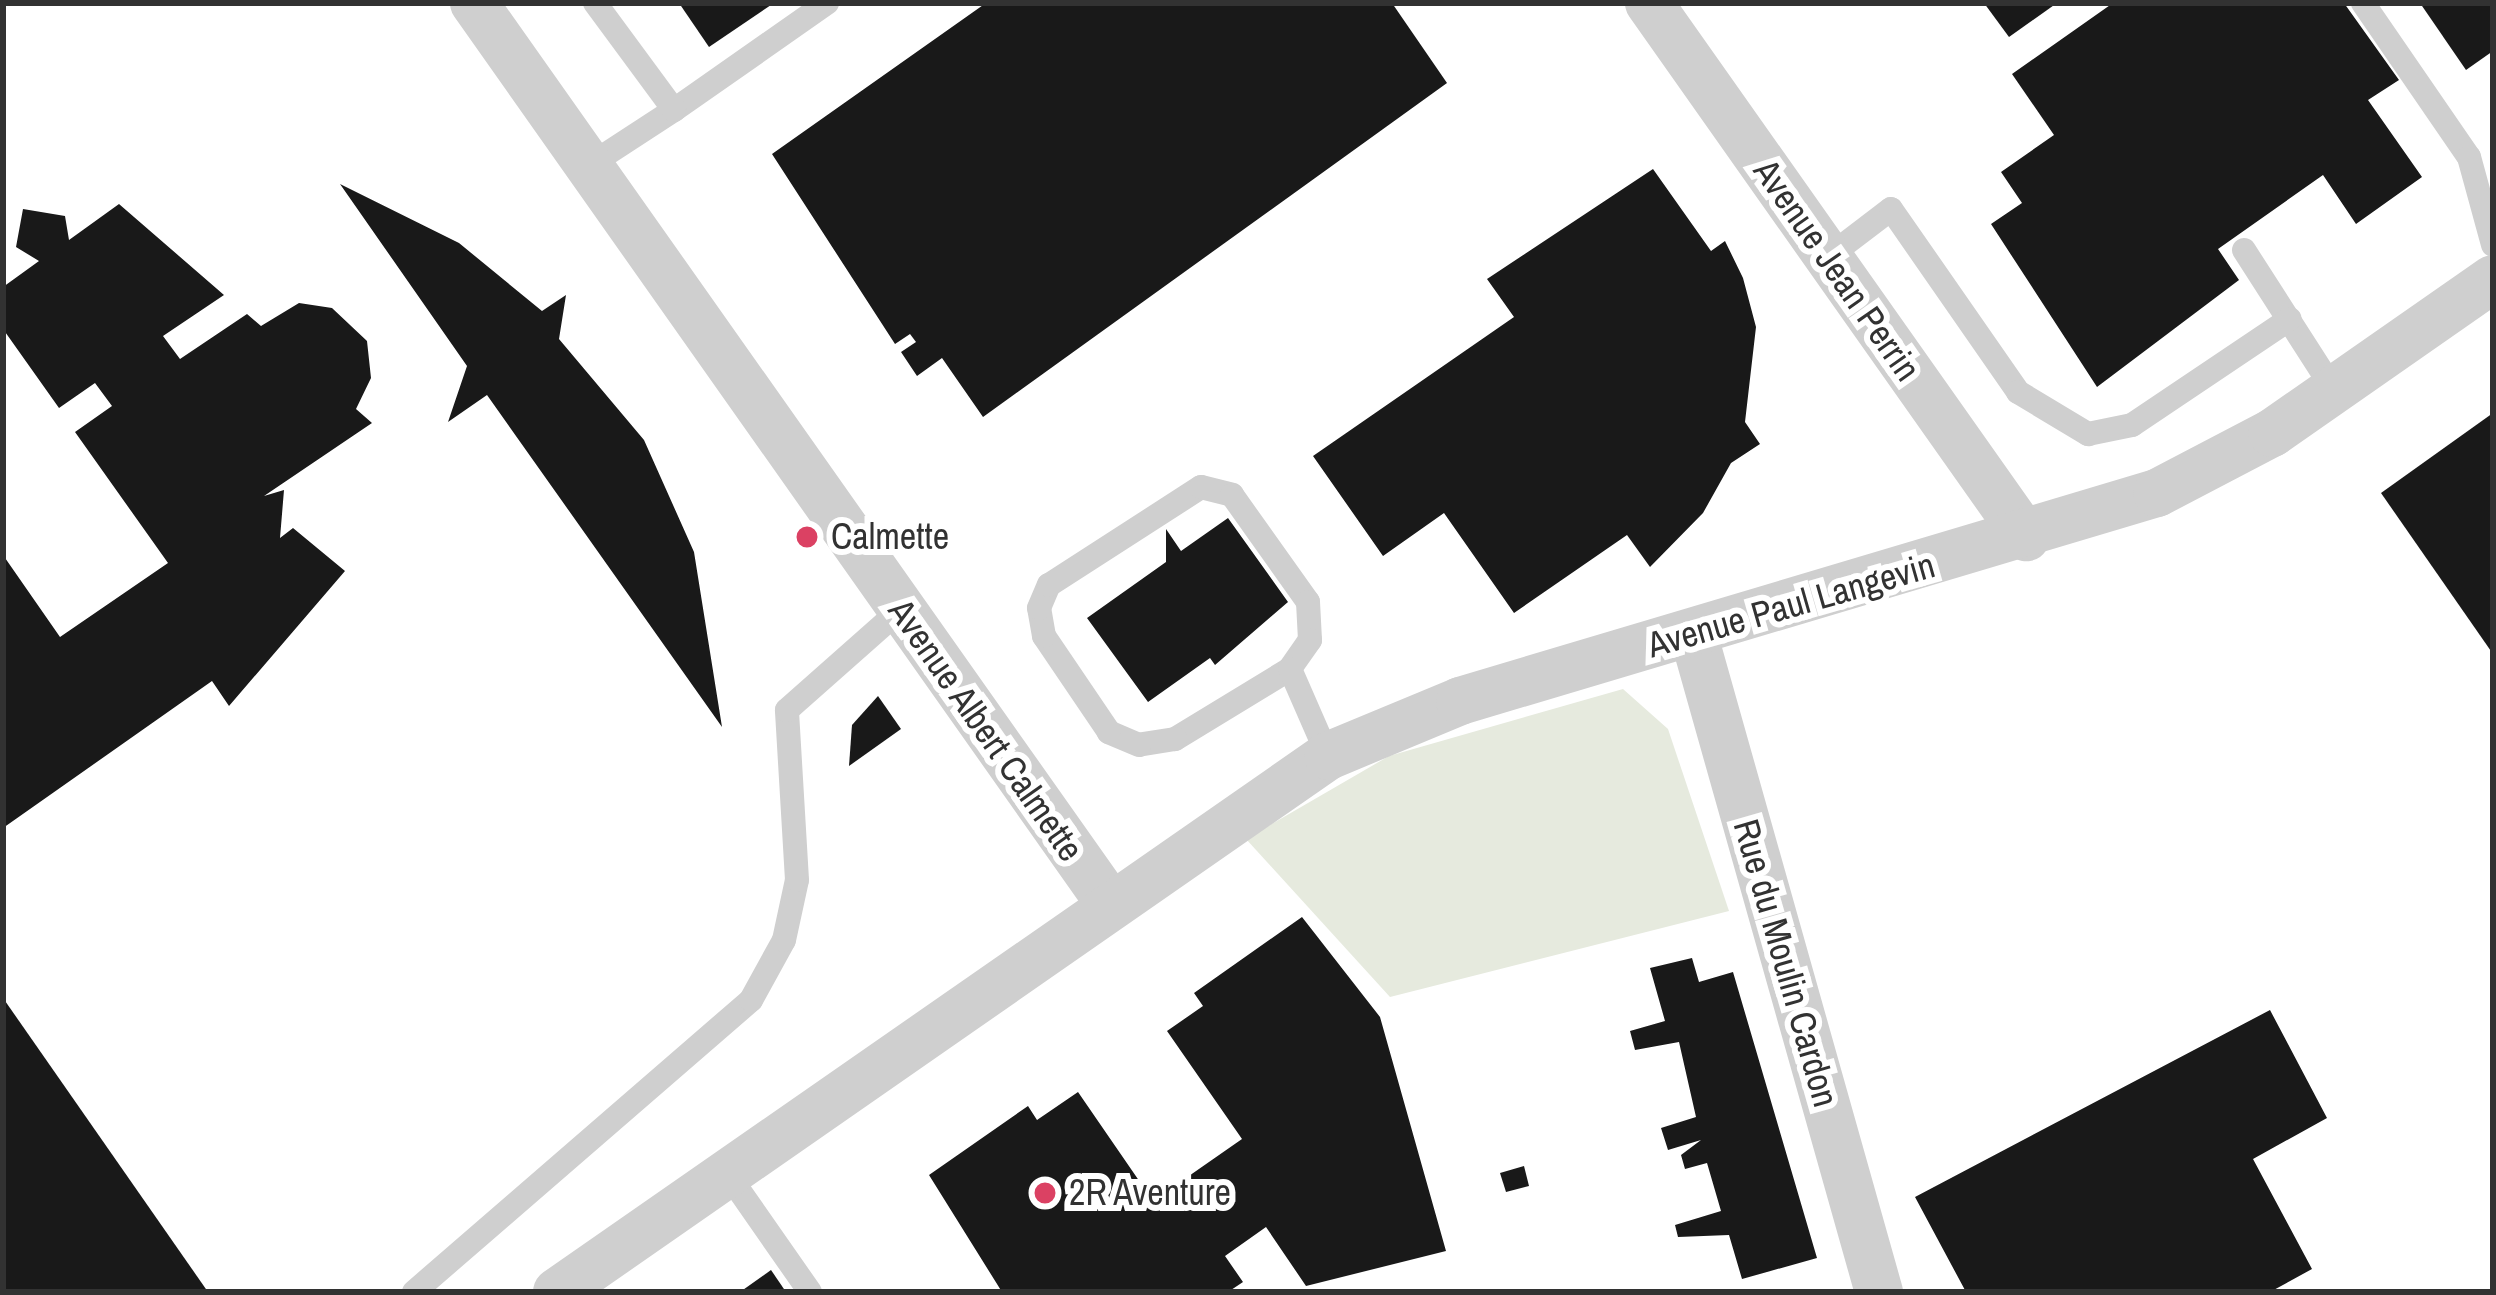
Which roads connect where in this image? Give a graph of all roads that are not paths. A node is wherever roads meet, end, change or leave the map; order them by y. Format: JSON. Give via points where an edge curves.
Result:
{"nodes":[{"id":1,"x":474,"y":3,"type":"edge"},
{"id":2,"x":596,"y":3,"type":"edge"},
{"id":3,"x":826,"y":3,"type":"edge"},
{"id":4,"x":1649,"y":3,"type":"edge"},
{"id":5,"x":2363,"y":3,"type":"edge"},
{"id":6,"x":674,"y":110,"type":"junction"},
{"id":7,"x":588,"y":166,"type":"junction"},
{"id":8,"x":2493,"y":244,"type":"edge"},
{"id":9,"x":2244,"y":250,"type":"dead end"},
{"id":10,"x":1828,"y":257,"type":"junction"},
{"id":11,"x":2480,"y":288,"type":"edge"},
{"id":12,"x":2290,"y":319,"type":"junction"},
{"id":13,"x":2334,"y":390,"type":"junction"},
{"id":14,"x":2026,"y":537,"type":"junction"},
{"id":15,"x":901,"y":609,"type":"junction"},
{"id":16,"x":1693,"y":633,"type":"junction"},
{"id":17,"x":1290,"y":669,"type":"junction"},
{"id":18,"x":1328,"y":756,"type":"junction"},
{"id":19,"x":1110,"y":904,"type":"junction"},
{"id":20,"x":727,"y":1173,"type":"junction"},
{"id":21,"x":414,"y":1292,"type":"edge"},
{"id":22,"x":557,"y":1292,"type":"edge"},
{"id":23,"x":811,"y":1292,"type":"edge"},
{"id":24,"x":1879,"y":1292,"type":"edge"}],
"edges":[{"from":1,"to":7,"type":"street","name":"Avenue Albert Calmette"},
{"from":2,"to":6,"type":"lane"},
{"from":3,"to":6,"type":"lane"},
{"from":4,"to":10,"type":"street","name":"Avenue Jean Perrin"},
{"from":5,"to":8,"type":"lane","via":[[2469,157]]},
{"from":6,"to":7,"type":"lane"},
{"from":7,"to":15,"type":"street","name":"Avenue Albert Calmette"},
{"from":9,"to":12,"type":"lane"},
{"from":10,"to":12,"type":"lane","via":[[1892,208],[2018,392],[2088,434],[2132,424]]},
{"from":10,"to":14,"type":"street","name":"Avenue Jean Perrin"},
{"from":11,"to":13,"type":"street","name":"Avenue Paul Langevin"},
{"from":12,"to":13,"type":"lane"},
{"from":13,"to":14,"type":"street","name":"Avenue Paul Langevin","via":[[2198,474]]},
{"from":14,"to":16,"type":"street","name":"Avenue Paul Langevin"},
{"from":15,"to":19,"type":"street","name":"Avenue Albert Calmette"},
{"from":15,"to":21,"type":"lane","via":[[787,710],[797,880],[784,940],[751,1000]]},
{"from":16,"to":18,"type":"street","name":"Avenue Paul Langevin","via":[[1460,701]]},
{"from":16,"to":24,"type":"street","name":"Rue du Moulin Cardon"},
{"from":17,"to":17,"type":"lane","via":[[1310,640],[1308,602],[1232,495],[1202,487],[1049,586],[1039,608],[1044,636],[1109,732],[1138,745],[1175,739]]},
{"from":17,"to":18,"type":"lane"},
{"from":18,"to":19,"type":"street","name":"Avenue Paul Langevin"},
{"from":19,"to":20,"type":"street"},
{"from":20,"to":22,"type":"street"},
{"from":20,"to":23,"type":"lane"}]}
